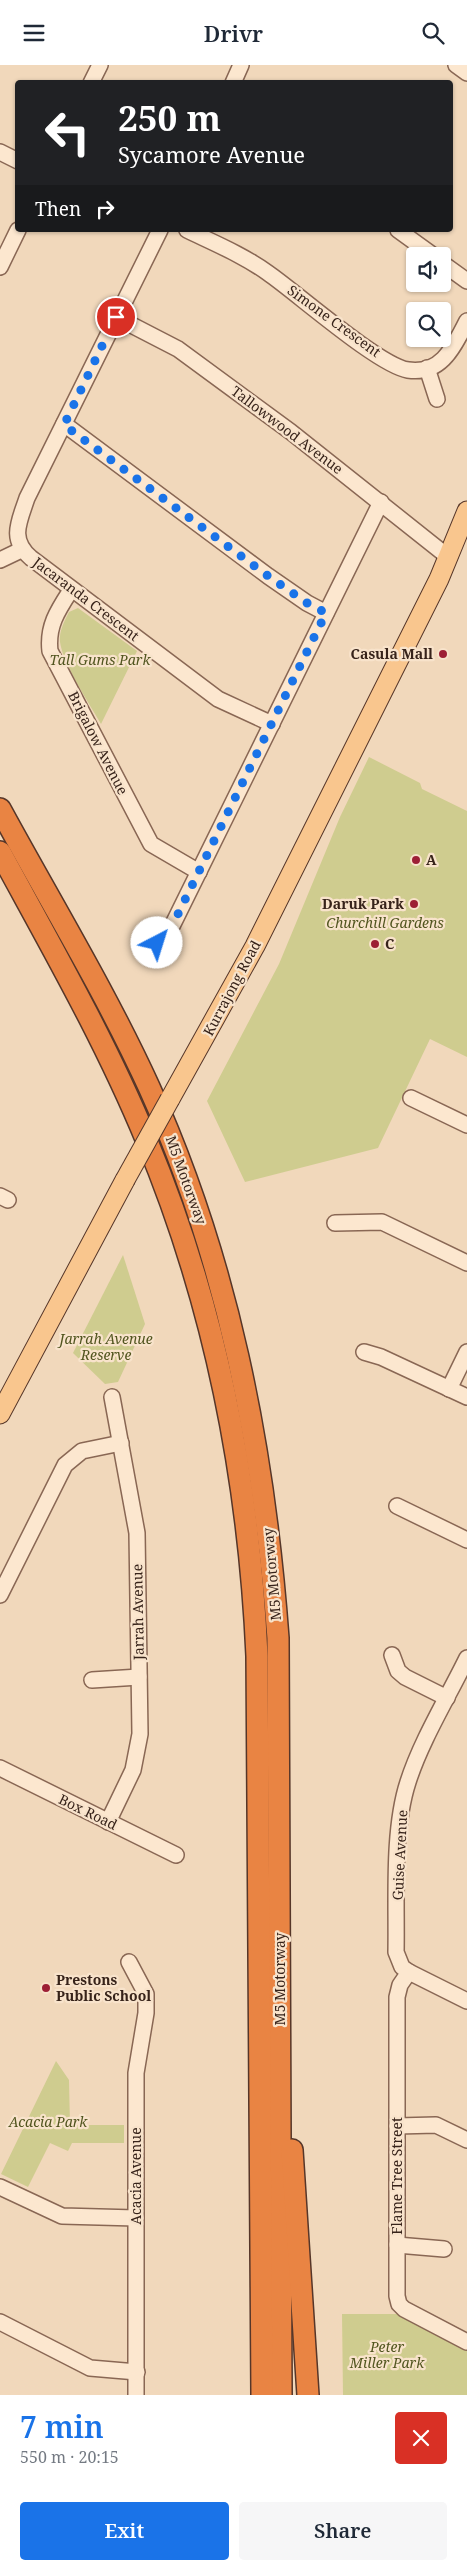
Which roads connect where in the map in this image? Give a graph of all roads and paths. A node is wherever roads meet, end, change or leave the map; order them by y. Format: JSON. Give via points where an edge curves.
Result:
{"nodes":[{"id":1,"x":100,"y":65,"type":"edge"},
{"id":2,"x":241,"y":65,"type":"edge"},
{"id":3,"x":456,"y":65,"type":"edge"},
{"id":4,"x":467,"y":73,"type":"edge"},
{"id":5,"x":92,"y":80,"type":"edge"},
{"id":6,"x":234,"y":80,"type":"edge"},
{"id":7,"x":0,"y":151,"type":"edge"},
{"id":8,"x":15,"y":159,"type":"edge"},
{"id":9,"x":17,"y":232,"type":"edge"},
{"id":10,"x":159,"y":232,"type":"edge"},
{"id":11,"x":191,"y":232,"type":"edge"},
{"id":12,"x":401,"y":232,"type":"edge"},
{"id":13,"x":422,"y":247,"type":"edge"},
{"id":14,"x":0,"y":267,"type":"edge"},
{"id":15,"x":451,"y":269,"type":"edge"},
{"id":16,"x":467,"y":281,"type":"edge"},
{"id":17,"x":116,"y":317,"type":"junction"},
{"id":18,"x":467,"y":321,"type":"edge"},
{"id":19,"x":427,"y":368,"type":"junction"},
{"id":20,"x":437,"y":399,"type":"dead end"},
{"id":21,"x":64,"y":425,"type":"junction"},
{"id":22,"x":381,"y":502,"type":"junction"},
{"id":23,"x":467,"y":511,"type":"edge"},
{"id":24,"x":467,"y":532,"type":"edge"},
{"id":25,"x":21,"y":550,"type":"junction"},
{"id":26,"x":450,"y":555,"type":"junction"},
{"id":27,"x":0,"y":560,"type":"edge"},
{"id":28,"x":71,"y":590,"type":"junction"},
{"id":29,"x":326,"y":613,"type":"junction"},
{"id":30,"x":272,"y":724,"type":"junction"},
{"id":31,"x":0,"y":809,"type":"edge"},
{"id":32,"x":0,"y":852,"type":"edge"},
{"id":33,"x":199,"y":872,"type":"junction"},
{"id":34,"x":157,"y":943,"type":"dead end"},
{"id":35,"x":411,"y":1098,"type":"dead end"},
{"id":36,"x":467,"y":1125,"type":"edge"},
{"id":37,"x":335,"y":1223,"type":"dead end"},
{"id":38,"x":467,"y":1263,"type":"edge"},
{"id":39,"x":364,"y":1352,"type":"dead end"},
{"id":40,"x":467,"y":1352,"type":"edge"},
{"id":41,"x":449,"y":1389,"type":"junction"},
{"id":42,"x":112,"y":1397,"type":"dead end"},
{"id":43,"x":467,"y":1397,"type":"edge"},
{"id":44,"x":0,"y":1414,"type":"edge"},
{"id":45,"x":121,"y":1443,"type":"junction"},
{"id":46,"x":397,"y":1506,"type":"dead end"},
{"id":47,"x":467,"y":1540,"type":"edge"},
{"id":48,"x":0,"y":1595,"type":"edge"},
{"id":49,"x":392,"y":1655,"type":"dead end"},
{"id":50,"x":467,"y":1658,"type":"edge"},
{"id":51,"x":139,"y":1677,"type":"junction"},
{"id":52,"x":92,"y":1680,"type":"dead end"},
{"id":53,"x":447,"y":1698,"type":"junction"},
{"id":54,"x":0,"y":1768,"type":"edge"},
{"id":55,"x":108,"y":1822,"type":"junction"},
{"id":56,"x":176,"y":1855,"type":"dead end"},
{"id":57,"x":280,"y":1865,"type":"junction"},
{"id":58,"x":129,"y":1962,"type":"dead end"},
{"id":59,"x":409,"y":1972,"type":"junction"},
{"id":60,"x":467,"y":2001,"type":"edge"},
{"id":61,"x":397,"y":2126,"type":"junction"},
{"id":62,"x":467,"y":2141,"type":"edge"},
{"id":63,"x":0,"y":2187,"type":"edge"},
{"id":64,"x":136,"y":2218,"type":"junction"},
{"id":65,"x":397,"y":2245,"type":"junction"},
{"id":66,"x":444,"y":2249,"type":"dead end"},
{"id":67,"x":0,"y":2322,"type":"edge"},
{"id":68,"x":467,"y":2342,"type":"edge"},
{"id":69,"x":137,"y":2371,"type":"junction"},
{"id":70,"x":136,"y":2395,"type":"edge"},
{"id":71,"x":262,"y":2395,"type":"edge"},
{"id":72,"x":281,"y":2395,"type":"edge"},
{"id":73,"x":309,"y":2395,"type":"edge"}],
"edges":[{"from":1,"to":5,"type":"street"},
{"from":2,"to":6,"type":"street"},
{"from":3,"to":4,"type":"street"},
{"from":7,"to":8,"type":"street"},
{"from":9,"to":14,"type":"street"},
{"from":10,"to":17,"type":"street","name":"Jacaranda Crescent"},
{"from":11,"to":19,"type":"street","name":"Simone Crescent","via":[[267,272],[382,357],[408,370]]},
{"from":12,"to":13,"type":"street"},
{"from":15,"to":16,"type":"street"},
{"from":17,"to":21,"type":"street","name":"Jacaranda Crescent"},
{"from":17,"to":22,"type":"street","name":"Tallowwood Avenue","via":[[178,349]]},
{"from":18,"to":19,"type":"street","via":[[452,351],[443,361]]},
{"from":19,"to":20,"type":"street"},
{"from":21,"to":25,"type":"street","name":"Jacaranda Crescent","via":[[27,498],[17,529]]},
{"from":21,"to":29,"type":"street","via":[[268,576]]},
{"from":22,"to":26,"type":"street","name":"Tallowwood Avenue"},
{"from":22,"to":29,"type":"street"},
{"from":23,"to":26,"type":"main road","name":"Kurrajong Road"},
{"from":24,"to":26,"type":"main road","name":"Kurrajong Road"},
{"from":25,"to":27,"type":"street"},
{"from":25,"to":28,"type":"street","name":"Jacaranda Crescent"},
{"from":26,"to":44,"type":"main road","name":"Kurrajong Road","bridge":true,"via":[[255,946]]},
{"from":28,"to":30,"type":"street","name":"Jacaranda Crescent","via":[[218,699]]},
{"from":28,"to":33,"type":"street","name":"Brigalow Avenue","via":[[51,624],[50,651],[150,844]]},
{"from":29,"to":30,"type":"street"},
{"from":30,"to":33,"type":"street"},
{"from":31,"to":57,"type":"highway","name":"M5 Motorway","via":[[91,971],[150,1088],[191,1191],[220,1281],[250,1404],[268,1522],[278,1638]]},
{"from":32,"to":71,"type":"highway","name":"M5 Motorway","via":[[78,996],[147,1140],[195,1273],[233,1428],[254,1587],[257,1657]]},
{"from":33,"to":34,"type":"street","via":[[171,929]]},
{"from":35,"to":36,"type":"street"},
{"from":37,"to":38,"type":"street","via":[[382,1222]]},
{"from":39,"to":41,"type":"street"},
{"from":40,"to":41,"type":"street"},
{"from":41,"to":43,"type":"street"},
{"from":42,"to":45,"type":"street","name":"Jarrah Avenue"},
{"from":45,"to":48,"type":"street","via":[[82,1451],[65,1465]]},
{"from":45,"to":51,"type":"street","name":"Jarrah Avenue","via":[[137,1533]]},
{"from":46,"to":47,"type":"street"},
{"from":49,"to":53,"type":"street","via":[[398,1671],[405,1677]]},
{"from":50,"to":53,"type":"street","name":"Guise Avenue"},
{"from":51,"to":52,"type":"street"},
{"from":51,"to":55,"type":"street","name":"Jarrah Avenue","via":[[138,1757]]},
{"from":53,"to":59,"type":"street","name":"Guise Avenue","via":[[408,1781],[399,1827],[396,1952],[402,1967]]},
{"from":54,"to":55,"type":"street","name":"Box Road"},
{"from":55,"to":56,"type":"street","name":"Box Road"},
{"from":57,"to":72,"type":"highway","name":"M5 Motorway"},
{"from":57,"to":73,"type":"highway","via":[[293,2162]]},
{"from":58,"to":64,"type":"street","name":"Acacia Avenue","via":[[146,1994],[136,2073]]},
{"from":59,"to":60,"type":"street"},
{"from":59,"to":61,"type":"street","name":"Flame Tree Street","via":[[397,1997]]},
{"from":61,"to":62,"type":"street","via":[[436,2125]]},
{"from":61,"to":65,"type":"street","name":"Flame Tree Street"},
{"from":63,"to":64,"type":"street","via":[[62,2216]]},
{"from":64,"to":69,"type":"street","name":"Acacia Avenue"},
{"from":65,"to":66,"type":"street"},
{"from":65,"to":68,"type":"street","name":"Flame Tree Street","via":[[399,2304]]},
{"from":67,"to":69,"type":"street","via":[[90,2368]]},
{"from":69,"to":70,"type":"street","name":"Acacia Avenue"}]}
